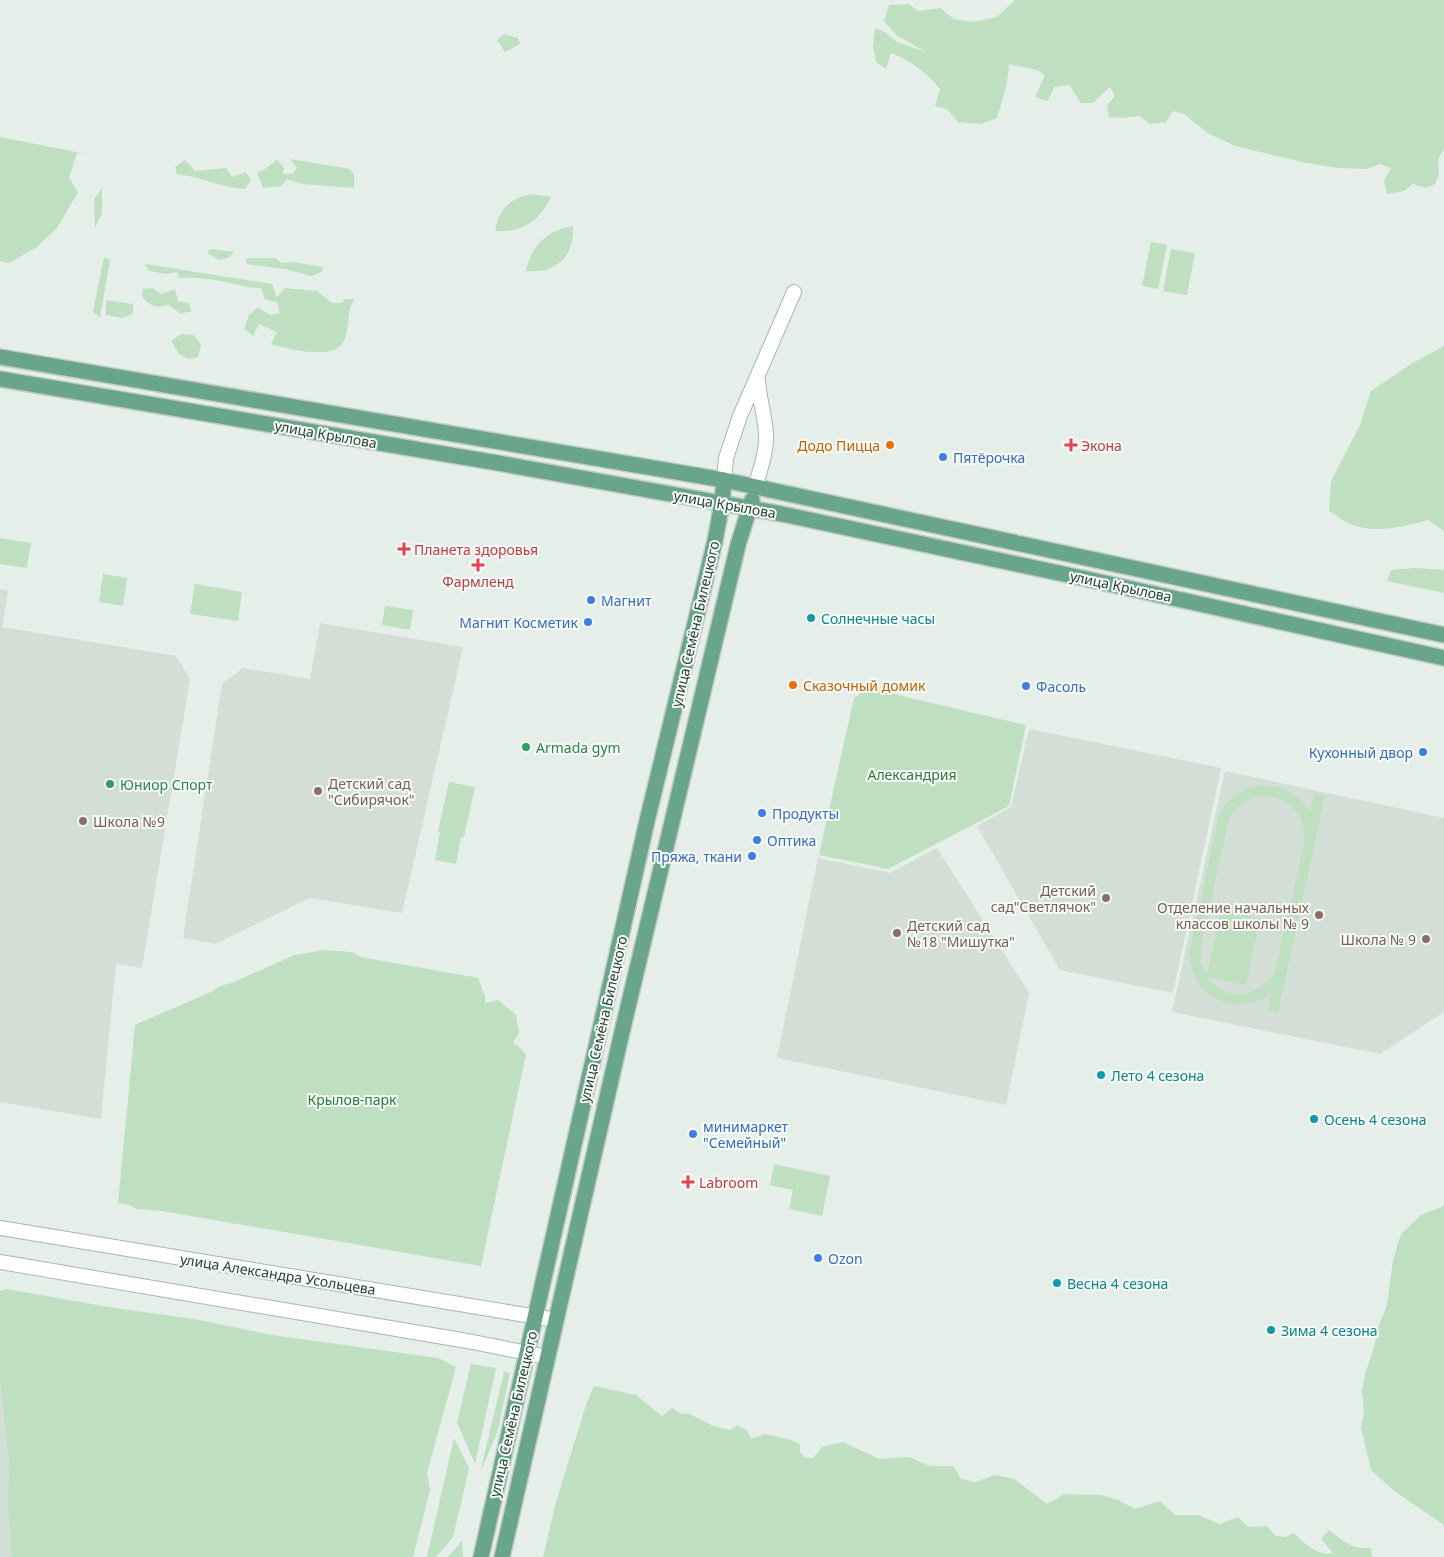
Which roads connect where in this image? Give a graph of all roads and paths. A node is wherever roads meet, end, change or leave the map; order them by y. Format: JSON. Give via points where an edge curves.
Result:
{"nodes":[{"id":1,"x":794,"y":292,"type":"dead end"},
{"id":2,"x":0,"y":357,"type":"edge"},
{"id":3,"x":758,"y":378,"type":"junction"},
{"id":4,"x":0,"y":379,"type":"edge"},
{"id":5,"x":724,"y":480,"type":"junction"},
{"id":6,"x":755,"y":487,"type":"junction"},
{"id":7,"x":722,"y":503,"type":"junction"},
{"id":8,"x":750,"y":508,"type":"junction"},
{"id":9,"x":1444,"y":636,"type":"edge"},
{"id":10,"x":1444,"y":658,"type":"edge"},
{"id":11,"x":0,"y":1228,"type":"edge"},
{"id":12,"x":0,"y":1262,"type":"edge"},
{"id":13,"x":535,"y":1317,"type":"junction"},
{"id":14,"x":556,"y":1320,"type":"junction"},
{"id":15,"x":526,"y":1353,"type":"junction"},
{"id":16,"x":547,"y":1357,"type":"junction"},
{"id":17,"x":481,"y":1557,"type":"edge"},
{"id":18,"x":502,"y":1557,"type":"edge"}],
"edges":[{"from":1,"to":3,"type":"street","name":"улица Семёна Билецкого"},
{"from":2,"to":5,"type":"main road","name":"улица Крылова"},
{"from":3,"to":5,"type":"street","via":[[740,416],[726,458]]},
{"from":3,"to":6,"type":"street","name":"улица Семёна Билецкого","via":[[766,434],[765,453]]},
{"from":4,"to":7,"type":"main road","name":"улица Крылова"},
{"from":5,"to":6,"type":"main road","name":"улица Крылова"},
{"from":5,"to":7,"type":"main road","name":"улица Семёна Билецкого"},
{"from":6,"to":8,"type":"main road","name":"улица Семёна Билецкого"},
{"from":6,"to":9,"type":"main road","name":"улица Крылова"},
{"from":7,"to":8,"type":"main road","name":"улица Крылова"},
{"from":7,"to":13,"type":"main road","name":"улица Семёна Билецкого"},
{"from":8,"to":10,"type":"main road","name":"улица Крылова","via":[[1087,578]]},
{"from":8,"to":14,"type":"main road","name":"улица Семёна Билецкого","via":[[738,545],[662,860]]},
{"from":11,"to":13,"type":"street","name":"улица Александра Усольцева"},
{"from":12,"to":15,"type":"street"},
{"from":13,"to":14,"type":"street","name":"улица Александра Усольцева"},
{"from":13,"to":15,"type":"main road","name":"улица Семёна Билецкого"},
{"from":14,"to":16,"type":"main road","name":"улица Семёна Билецкого"},
{"from":15,"to":16,"type":"street"},
{"from":15,"to":17,"type":"main road","name":"улица Семёна Билецкого"},
{"from":16,"to":18,"type":"main road","name":"улица Семёна Билецкого"}]}
